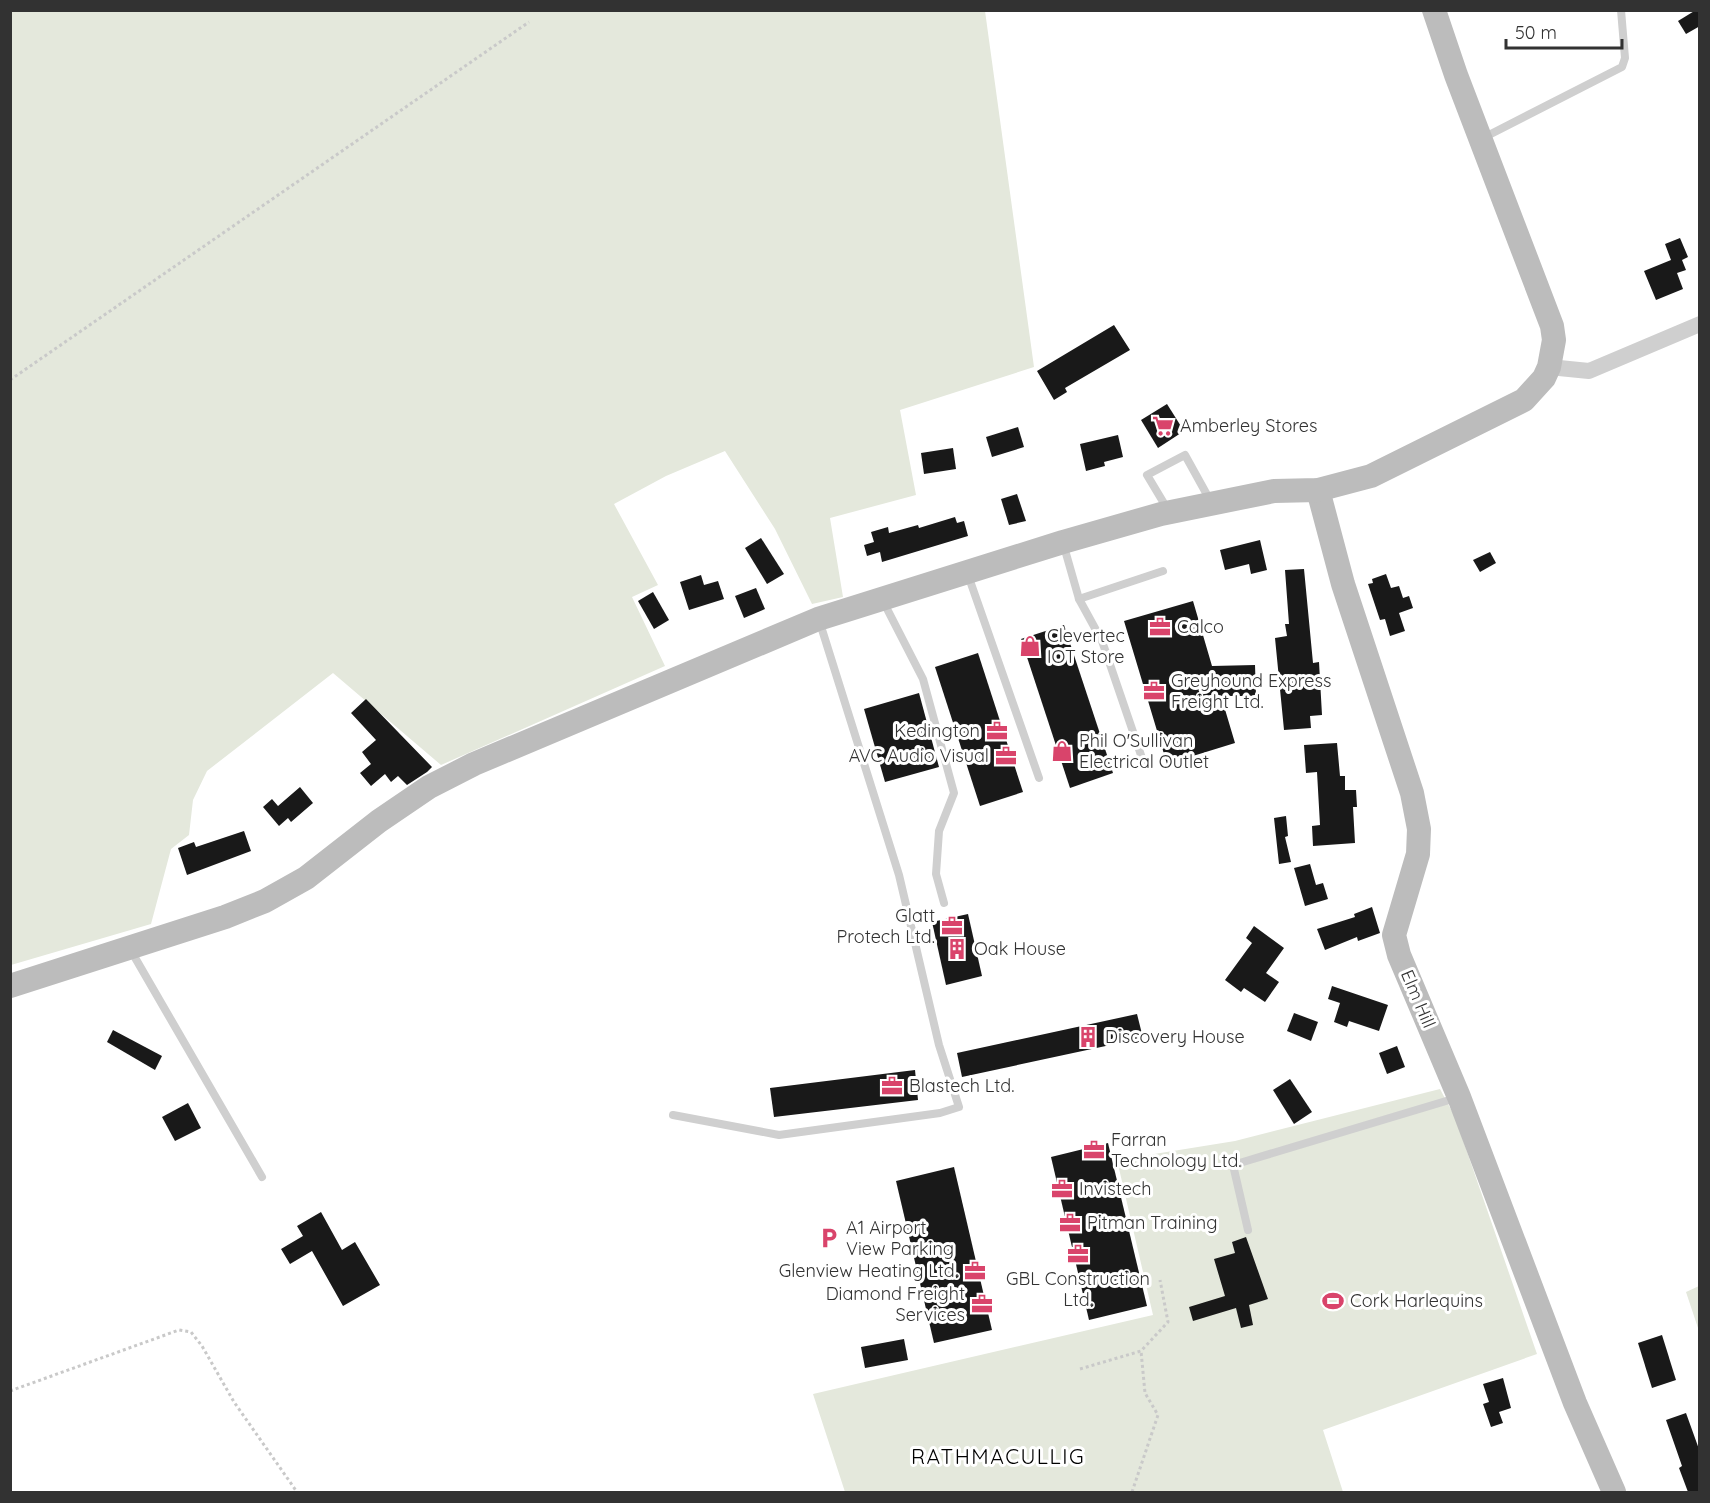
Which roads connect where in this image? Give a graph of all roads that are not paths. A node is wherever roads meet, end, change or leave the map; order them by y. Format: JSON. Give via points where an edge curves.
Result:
{"nodes":[{"id":1,"x":1434,"y":10,"type":"edge"},
{"id":2,"x":1621,"y":10,"type":"edge"},
{"id":3,"x":1481,"y":139,"type":"junction"},
{"id":4,"x":1700,"y":324,"type":"edge"},
{"id":5,"x":1549,"y":367,"type":"junction"},
{"id":6,"x":1318,"y":490,"type":"junction"},
{"id":7,"x":1211,"y":502,"type":"junction"},
{"id":8,"x":1169,"y":512,"type":"junction"},
{"id":9,"x":1063,"y":542,"type":"junction"},
{"id":10,"x":1163,"y":571,"type":"dead end"},
{"id":11,"x":967,"y":572,"type":"junction"},
{"id":12,"x":1079,"y":599,"type":"junction"},
{"id":13,"x":882,"y":600,"type":"junction"},
{"id":14,"x":819,"y":619,"type":"junction"},
{"id":15,"x":1143,"y":760,"type":"dead end"},
{"id":16,"x":1039,"y":778,"type":"dead end"},
{"id":17,"x":944,"y":903,"type":"dead end"},
{"id":18,"x":128,"y":947,"type":"junction"},
{"id":19,"x":10,"y":986,"type":"edge"},
{"id":20,"x":1459,"y":1097,"type":"junction"},
{"id":21,"x":672,"y":1115,"type":"dead end"},
{"id":22,"x":262,"y":1177,"type":"dead end"},
{"id":23,"x":1248,"y":1230,"type":"dead end"},
{"id":24,"x":1614,"y":1492,"type":"edge"}],
"edges":[{"from":1,"to":3,"type":"street"},
{"from":2,"to":3,"type":"lane","via":[[1625,58],[1622,67]]},
{"from":3,"to":5,"type":"street","via":[[1547,311],[1554,340]]},
{"from":4,"to":5,"type":"street","via":[[1589,371]]},
{"from":5,"to":6,"type":"street","via":[[1536,389],[1504,413],[1371,476]]},
{"from":6,"to":7,"type":"street","via":[[1274,491]]},
{"from":6,"to":20,"type":"street","name":"Elm Hill","via":[[1343,584],[1412,792],[1419,829],[1418,855],[1394,936]]},
{"from":7,"to":8,"type":"street"},
{"from":7,"to":8,"type":"lane","via":[[1185,455],[1147,475]]},
{"from":8,"to":9,"type":"street"},
{"from":9,"to":11,"type":"street"},
{"from":9,"to":12,"type":"lane"},
{"from":10,"to":12,"type":"lane"},
{"from":11,"to":13,"type":"street"},
{"from":11,"to":16,"type":"lane"},
{"from":12,"to":15,"type":"lane","via":[[1102,641]]},
{"from":13,"to":14,"type":"street"},
{"from":13,"to":17,"type":"lane","via":[[923,679],[954,792],[939,831],[936,874]]},
{"from":14,"to":18,"type":"street","via":[[474,764],[429,787],[306,878],[265,901]]},
{"from":14,"to":21,"type":"lane","via":[[898,875],[939,1045],[959,1107],[940,1113],[779,1135]]},
{"from":18,"to":19,"type":"street"},
{"from":18,"to":22,"type":"lane"},
{"from":20,"to":23,"type":"lane","via":[[1233,1166]]},
{"from":20,"to":24,"type":"street","name":"Elm Hill","via":[[1543,1323]]}]}
